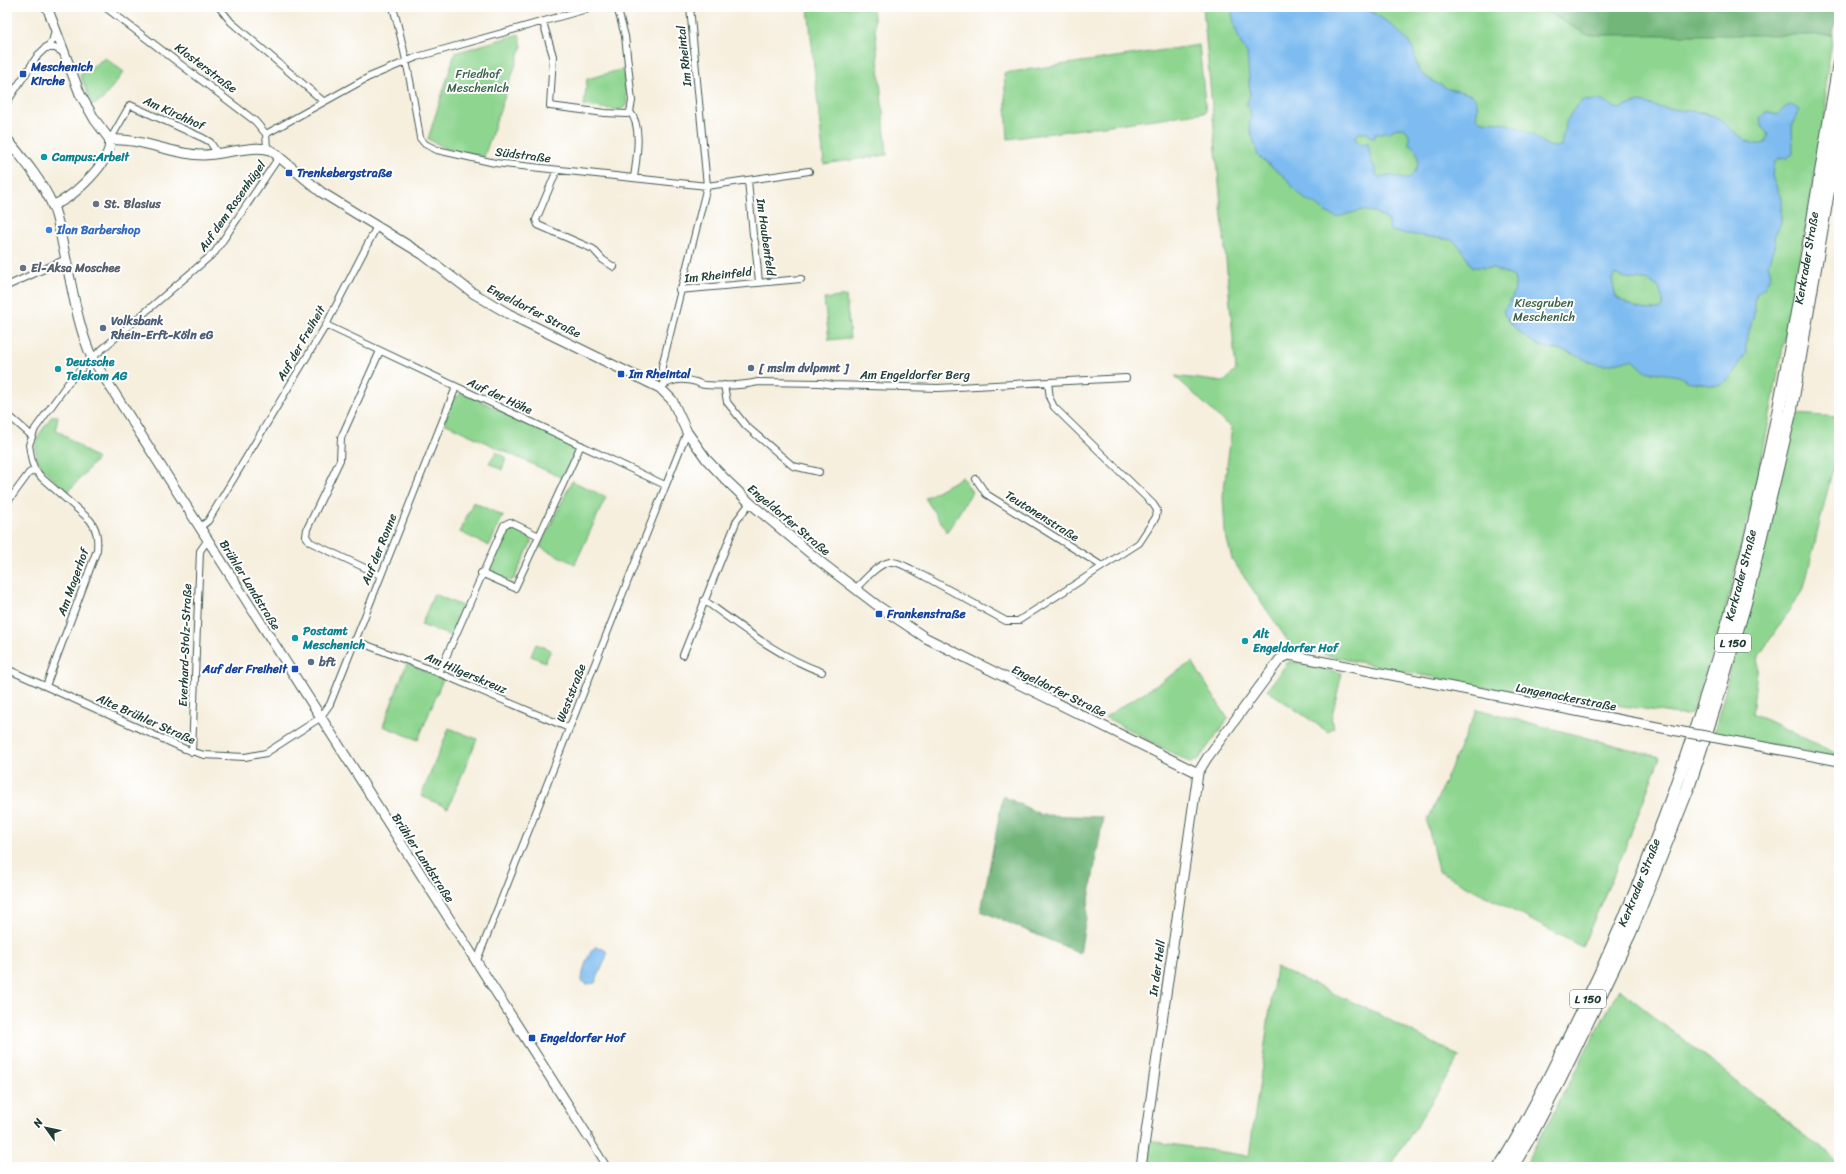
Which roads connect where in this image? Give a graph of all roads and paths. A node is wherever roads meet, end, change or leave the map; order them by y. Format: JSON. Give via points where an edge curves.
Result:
{"nodes":[{"id":1,"x":47,"y":7,"type":"edge"},
{"id":2,"x":105,"y":7,"type":"edge"},
{"id":3,"x":219,"y":7,"type":"edge"},
{"id":4,"x":392,"y":7,"type":"edge"},
{"id":5,"x":594,"y":7,"type":"edge"},
{"id":6,"x":616,"y":7,"type":"edge"},
{"id":7,"x":690,"y":7,"type":"edge"},
{"id":8,"x":543,"y":22,"type":"junction"},
{"id":9,"x":55,"y":28,"type":"junction"},
{"id":10,"x":46,"y":48,"type":"junction"},
{"id":11,"x":65,"y":54,"type":"junction"},
{"id":12,"x":407,"y":61,"type":"junction"},
{"id":13,"x":1839,"y":63,"type":"edge"},
{"id":14,"x":7,"y":102,"type":"edge"},
{"id":15,"x":323,"y":102,"type":"junction"},
{"id":16,"x":630,"y":112,"type":"junction"},
{"id":17,"x":1839,"y":127,"type":"edge"},
{"id":18,"x":266,"y":134,"type":"junction"},
{"id":19,"x":7,"y":139,"type":"edge"},
{"id":20,"x":110,"y":140,"type":"junction"},
{"id":21,"x":267,"y":148,"type":"junction"},
{"id":22,"x":218,"y":154,"type":"junction"},
{"id":23,"x":280,"y":157,"type":"junction"},
{"id":24,"x":557,"y":170,"type":"junction"},
{"id":25,"x":809,"y":171,"type":"dead end"},
{"id":26,"x":634,"y":178,"type":"junction"},
{"id":27,"x":748,"y":180,"type":"junction"},
{"id":28,"x":706,"y":186,"type":"junction"},
{"id":29,"x":52,"y":205,"type":"junction"},
{"id":30,"x":377,"y":226,"type":"junction"},
{"id":31,"x":66,"y":259,"type":"junction"},
{"id":32,"x":614,"y":266,"type":"dead end"},
{"id":33,"x":801,"y":278,"type":"dead end"},
{"id":34,"x":759,"y":282,"type":"junction"},
{"id":35,"x":7,"y":286,"type":"edge"},
{"id":36,"x":679,"y":290,"type":"junction"},
{"id":37,"x":326,"y":325,"type":"junction"},
{"id":38,"x":380,"y":351,"type":"junction"},
{"id":39,"x":92,"y":358,"type":"junction"},
{"id":40,"x":1126,"y":378,"type":"dead end"},
{"id":41,"x":1048,"y":382,"type":"junction"},
{"id":42,"x":724,"y":385,"type":"junction"},
{"id":43,"x":663,"y":386,"type":"junction"},
{"id":44,"x":456,"y":387,"type":"junction"},
{"id":45,"x":7,"y":414,"type":"edge"},
{"id":46,"x":686,"y":432,"type":"junction"},
{"id":47,"x":32,"y":436,"type":"junction"},
{"id":48,"x":581,"y":445,"type":"junction"},
{"id":49,"x":36,"y":470,"type":"junction"},
{"id":50,"x":819,"y":472,"type":"dead end"},
{"id":51,"x":976,"y":479,"type":"dead end"},
{"id":52,"x":665,"y":485,"type":"junction"},
{"id":53,"x":7,"y":503,"type":"edge"},
{"id":54,"x":750,"y":503,"type":"junction"},
{"id":55,"x":199,"y":528,"type":"junction"},
{"id":56,"x":539,"y":536,"type":"junction"},
{"id":57,"x":208,"y":541,"type":"junction"},
{"id":58,"x":1102,"y":566,"type":"junction"},
{"id":59,"x":481,"y":573,"type":"junction"},
{"id":60,"x":380,"y":575,"type":"junction"},
{"id":61,"x":855,"y":589,"type":"junction"},
{"id":62,"x":704,"y":600,"type":"junction"},
{"id":63,"x":354,"y":640,"type":"junction"},
{"id":64,"x":683,"y":655,"type":"dead end"},
{"id":65,"x":7,"y":669,"type":"edge"},
{"id":66,"x":822,"y":672,"type":"dead end"},
{"id":67,"x":439,"y":673,"type":"junction"},
{"id":68,"x":46,"y":686,"type":"junction"},
{"id":69,"x":320,"y":718,"type":"junction"},
{"id":70,"x":569,"y":728,"type":"junction"},
{"id":71,"x":192,"y":752,"type":"junction"},
{"id":72,"x":1839,"y":761,"type":"edge"},
{"id":73,"x":1198,"y":773,"type":"junction"},
{"id":74,"x":476,"y":963,"type":"junction"},
{"id":75,"x":587,"y":1135,"type":"joint"},
{"id":76,"x":607,"y":1167,"type":"edge"},
{"id":77,"x":1141,"y":1167,"type":"edge"},
{"id":78,"x":1500,"y":1167,"type":"edge"},
{"id":79,"x":1512,"y":1167,"type":"edge"}],
"edges":[{"from":1,"to":9,"type":"street"},
{"from":2,"to":18,"type":"street","name":"Klosterstraße","via":[[255,121]]},
{"from":3,"to":15,"type":"street","via":[[231,22]]},
{"from":4,"to":12,"type":"street","name":"Südstraße"},
{"from":5,"to":8,"type":"street"},
{"from":6,"to":16,"type":"street","via":[[625,36],[632,102]]},
{"from":7,"to":28,"type":"street","name":"Im Rheintal"},
{"from":8,"to":12,"type":"street"},
{"from":8,"to":16,"type":"street","via":[[553,56],[550,106],[605,113]]},
{"from":9,"to":10,"type":"street","via":[[54,38]]},
{"from":9,"to":11,"type":"street"},
{"from":10,"to":11,"type":"street","via":[[56,48]]},
{"from":10,"to":14,"type":"street","via":[[38,55]]},
{"from":11,"to":20,"type":"street","via":[[80,94]]},
{"from":12,"to":15,"type":"street","via":[[369,76]]},
{"from":12,"to":24,"type":"street","name":"Südstraße","via":[[420,138],[425,144],[447,153],[495,163]]},
{"from":13,"to":78,"type":"highway","name":"Kerkrader Straße","number":"L 150","via":[[1780,406],[1734,602],[1705,699],[1678,781],[1620,929],[1562,1053]]},
{"from":15,"to":18,"type":"street"},
{"from":16,"to":26,"type":"street","via":[[635,121],[638,145]]},
{"from":17,"to":79,"type":"highway","name":"Kerkrader Straße","number":"L 150","via":[[1791,409],[1745,603],[1716,702],[1688,788],[1630,933],[1560,1079]]},
{"from":18,"to":21,"type":"street"},
{"from":19,"to":29,"type":"street","name":"Brühler Landstraße","via":[[34,172]]},
{"from":20,"to":22,"type":"street","via":[[124,138],[188,155]]},
{"from":20,"to":22,"type":"street","name":"Am Kirchhof","via":[[130,105],[210,142]]},
{"from":20,"to":29,"type":"street","via":[[109,150],[83,186],[60,204]]},
{"from":21,"to":22,"type":"street"},
{"from":21,"to":23,"type":"street"},
{"from":23,"to":30,"type":"street","name":"Engeldorfer Straße","via":[[321,192]]},
{"from":23,"to":39,"type":"street","name":"Auf dem Rosenhügel","via":[[211,256]]},
{"from":24,"to":26,"type":"street","name":"Südstraße"},
{"from":24,"to":32,"type":"street","via":[[536,220],[538,225],[593,249],[603,260]]},
{"from":25,"to":27,"type":"street"},
{"from":26,"to":28,"type":"street","name":"Südstraße"},
{"from":27,"to":28,"type":"street"},
{"from":27,"to":34,"type":"street","name":"Im Haubenfeld"},
{"from":28,"to":36,"type":"street","name":"Im Rheintal"},
{"from":29,"to":31,"type":"street","name":"Brühler Landstraße"},
{"from":30,"to":37,"type":"street","name":"Auf der Freiheit"},
{"from":30,"to":43,"type":"street","name":"Engeldorfer Straße","via":[[422,254],[473,293],[509,314]]},
{"from":31,"to":35,"type":"street"},
{"from":31,"to":39,"type":"street","name":"Brühler Landstraße","via":[[76,314]]},
{"from":33,"to":34,"type":"street","name":"Im Haubenfeld"},
{"from":34,"to":36,"type":"street","name":"Im Rheinfeld"},
{"from":36,"to":43,"type":"street","name":"Im Rheintal","via":[[662,366]]},
{"from":37,"to":38,"type":"street","name":"Auf der Höhe"},
{"from":37,"to":55,"type":"street","name":"Auf der Freiheit","via":[[208,521]]},
{"from":38,"to":44,"type":"street","name":"Auf der Höhe"},
{"from":38,"to":60,"type":"street","via":[[341,438],[340,460],[307,528],[306,536],[310,542]]},
{"from":39,"to":47,"type":"street","name":"Am Magerhof","via":[[53,402]]},
{"from":39,"to":55,"type":"street","name":"Brühler Landstraße"},
{"from":40,"to":41,"type":"street","name":"Am Engeldorfer Berg"},
{"from":41,"to":42,"type":"street","name":"Am Engeldorfer Berg","via":[[938,388],[758,382],[748,385]]},
{"from":41,"to":58,"type":"street","via":[[1050,399],[1054,407],[1157,510],[1156,517],[1139,543]]},
{"from":42,"to":43,"type":"street","name":"Am Engeldorfer Berg","via":[[703,385],[673,380]]},
{"from":42,"to":50,"type":"street","via":[[727,402],[746,426],[793,466]]},
{"from":43,"to":46,"type":"street","name":"Engeldorfer Straße"},
{"from":44,"to":48,"type":"street","name":"Auf der Höhe"},
{"from":44,"to":60,"type":"street","name":"Auf der Ronne"},
{"from":45,"to":47,"type":"street"},
{"from":46,"to":52,"type":"street","name":"Weststraße"},
{"from":46,"to":54,"type":"street","name":"Engeldorfer Straße","via":[[707,460]]},
{"from":47,"to":49,"type":"street","name":"Am Magerhof","via":[[30,454]]},
{"from":48,"to":52,"type":"street","name":"Auf der Höhe"},
{"from":48,"to":56,"type":"street"},
{"from":49,"to":53,"type":"street","via":[[30,473]]},
{"from":49,"to":68,"type":"street","name":"Am Magerhof","via":[[90,520],[98,539],[97,550]]},
{"from":51,"to":58,"type":"street","name":"Teutonenstraße","via":[[986,494]]},
{"from":52,"to":70,"type":"street","name":"Weststraße"},
{"from":54,"to":61,"type":"street","name":"Engeldorfer Straße"},
{"from":54,"to":62,"type":"street","via":[[737,520]]},
{"from":55,"to":57,"type":"street","name":"Brühler Landstraße"},
{"from":56,"to":59,"type":"street","via":[[507,522]]},
{"from":56,"to":59,"type":"street","via":[[515,588]]},
{"from":57,"to":69,"type":"street","name":"Brühler Landstraße"},
{"from":57,"to":71,"type":"street","name":"Everhard-Stolz-Straße","via":[[200,551]]},
{"from":58,"to":61,"type":"street","via":[[1018,621],[1012,622],[896,563],[882,565]]},
{"from":59,"to":67,"type":"street"},
{"from":60,"to":63,"type":"street","name":"Auf der Ronne"},
{"from":61,"to":73,"type":"street","name":"Engeldorfer Straße","via":[[926,638]]},
{"from":62,"to":64,"type":"street"},
{"from":62,"to":66,"type":"street","via":[[748,632],[801,663]]},
{"from":63,"to":67,"type":"street","name":"Am Hilgerskreuz"},
{"from":63,"to":69,"type":"street","name":"Auf der Ronne","via":[[330,704]]},
{"from":65,"to":68,"type":"street","name":"Alte Brühler Straße"},
{"from":67,"to":70,"type":"street","name":"Am Hilgerskreuz"},
{"from":68,"to":71,"type":"street","name":"Alte Brühler Straße"},
{"from":69,"to":71,"type":"street","name":"Alte Brühler Straße","via":[[266,753],[256,756],[226,757]]},
{"from":69,"to":74,"type":"street","name":"Brühler Landstraße"},
{"from":70,"to":74,"type":"street","name":"Weststraße"},
{"from":72,"to":73,"type":"street","name":"Langenackerstraße","bridge":true,"via":[[1289,655],[1280,659]]},
{"from":73,"to":77,"type":"street","name":"In der Hell"},
{"from":74,"to":75,"type":"street","name":"Brühler Landstraße"},
{"from":75,"to":76,"type":"street","name":"Brühler Landstraße"}]}
